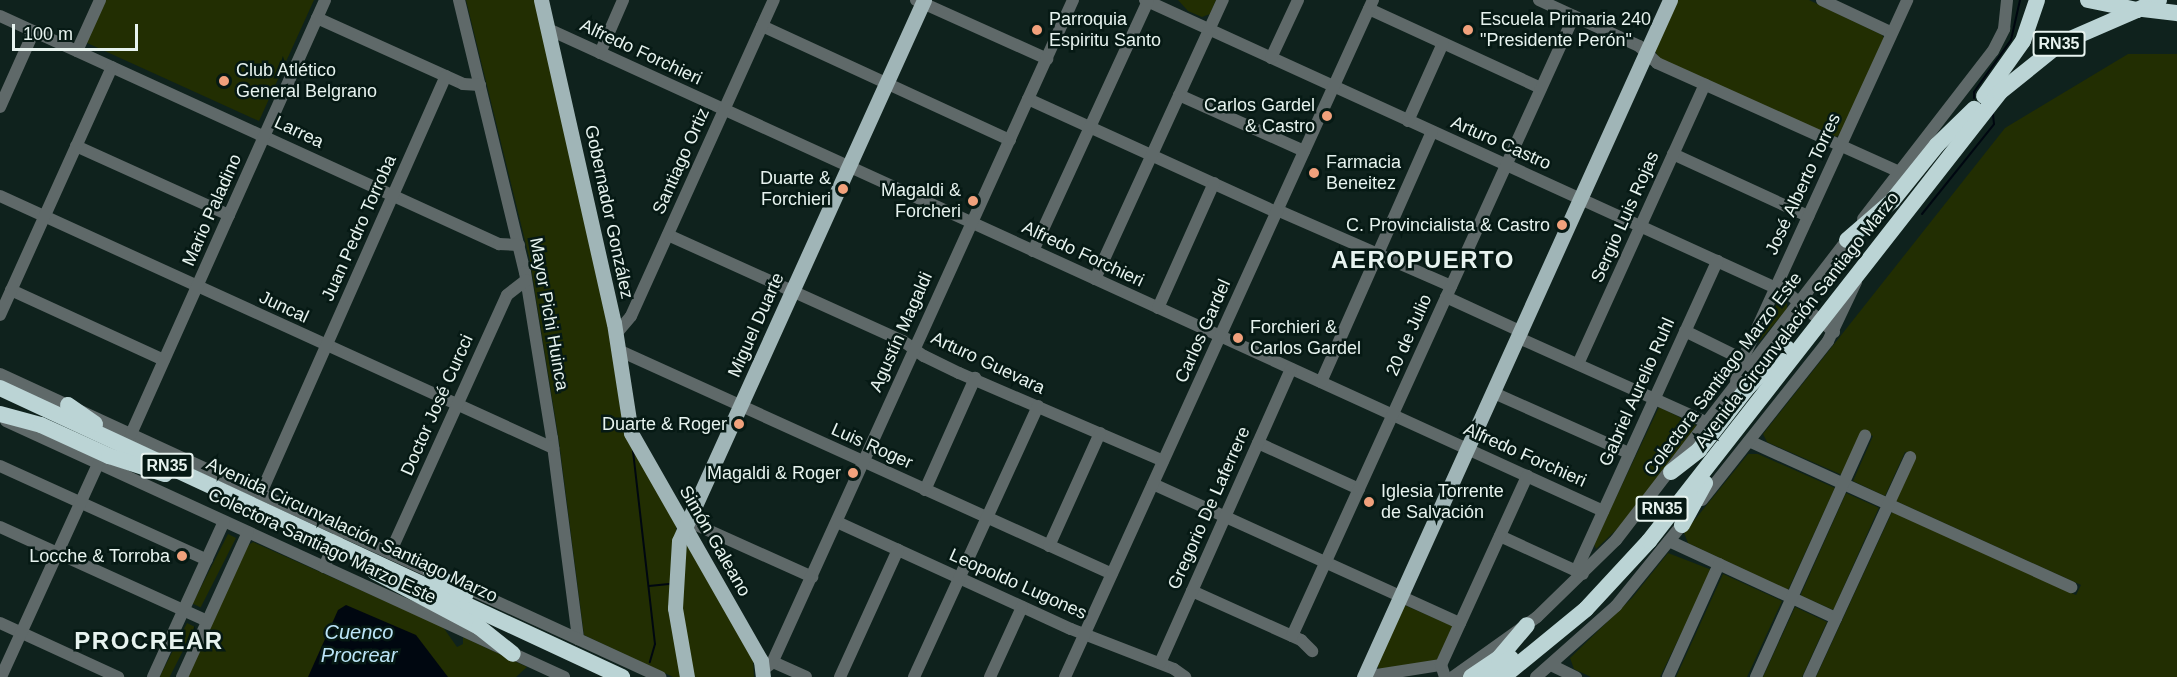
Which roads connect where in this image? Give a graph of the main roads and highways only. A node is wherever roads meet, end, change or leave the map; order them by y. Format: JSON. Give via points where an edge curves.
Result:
{"nodes":[{"id":1,"x":541,"y":0,"type":"edge"},
{"id":2,"x":1670,"y":0,"type":"edge"},
{"id":3,"x":2037,"y":0,"type":"edge"},
{"id":4,"x":2088,"y":0,"type":"edge"},
{"id":5,"x":2159,"y":0,"type":"edge"},
{"id":6,"x":921,"y":1,"type":"edge"},
{"id":7,"x":2140,"y":10,"type":"junction"},
{"id":8,"x":2177,"y":13,"type":"edge"},
{"id":9,"x":1974,"y":109,"type":"junction"},
{"id":10,"x":1847,"y":240,"type":"road end"},
{"id":11,"x":1823,"y":323,"type":"junction"},
{"id":12,"x":1787,"y":348,"type":"junction"},
{"id":13,"x":1785,"y":368,"type":"junction"},
{"id":14,"x":0,"y":388,"type":"edge"},
{"id":15,"x":0,"y":398,"type":"edge"},
{"id":16,"x":68,"y":405,"type":"road end"},
{"id":17,"x":0,"y":414,"type":"edge"},
{"id":18,"x":631,"y":433,"type":"joint"},
{"id":19,"x":1671,"y":472,"type":"road end"},
{"id":20,"x":167,"y":475,"type":"junction"},
{"id":21,"x":198,"y":480,"type":"junction"},
{"id":22,"x":683,"y":522,"type":"junction"},
{"id":23,"x":1682,"y":525,"type":"road end"},
{"id":24,"x":336,"y":542,"type":"junction"},
{"id":25,"x":369,"y":569,"type":"junction"},
{"id":26,"x":430,"y":571,"type":"road end"},
{"id":27,"x":1527,"y":625,"type":"road end"},
{"id":28,"x":577,"y":647,"type":"junction"},
{"id":29,"x":513,"y":654,"type":"road end"},
{"id":30,"x":766,"y":669,"type":"edge"},
{"id":31,"x":604,"y":677,"type":"edge"},
{"id":32,"x":622,"y":677,"type":"edge"},
{"id":33,"x":687,"y":677,"type":"edge"},
{"id":34,"x":1364,"y":677,"type":"edge"},
{"id":35,"x":1471,"y":677,"type":"edge"},
{"id":36,"x":1485,"y":677,"type":"edge"},
{"id":37,"x":1503,"y":677,"type":"edge"}],
"edges":[{"from":1,"to":18,"type":"main road","name":"Gobernador González","via":[[616,334]]},
{"from":2,"to":34,"type":"main road"},
{"from":3,"to":9,"type":"highway","name":"Avenida Circunvalación Santiago Marzo","number":"RN35","via":[[2023,40]]},
{"from":4,"to":7,"type":"highway","number":"RN35"},
{"from":5,"to":7,"type":"highway","number":"RN35"},
{"from":6,"to":22,"type":"main road","name":"Miguel Duarte","via":[[740,406]]},
{"from":7,"to":8,"type":"highway","number":"RN35"},
{"from":7,"to":11,"type":"highway","name":"Avenida Circunvalación Santiago Marzo","number":"RN35","via":[[2061,43],[2012,80]]},
{"from":9,"to":10,"type":"highway","via":[[1935,147],[1892,201]]},
{"from":9,"to":11,"type":"highway","name":"Avenida Circunvalación Santiago Marzo","number":"RN35"},
{"from":11,"to":12,"type":"highway","name":"Avenida Circunvalación Santiago Marzo","number":"RN35"},
{"from":11,"to":13,"type":"highway","name":"Avenida Circunvalación Santiago Marzo","number":"RN35"},
{"from":12,"to":19,"type":"highway","via":[[1746,390],[1699,450]]},
{"from":12,"to":36,"type":"highway","name":"Avenida Circunvalación Santiago Marzo","number":"RN35","via":[[1615,565],[1550,627]]},
{"from":13,"to":23,"type":"highway","via":[[1754,419],[1708,478]]},
{"from":13,"to":37,"type":"highway","name":"Avenida Circunvalación Santiago Marzo","number":"RN35","via":[[1628,566],[1568,626]]},
{"from":14,"to":21,"type":"highway","name":"Avenida Circunvalación Santiago Marzo","number":"RN35"},
{"from":15,"to":20,"type":"highway","name":"Avenida Circunvalación Santiago Marzo","number":"RN35"},
{"from":16,"to":21,"type":"highway"},
{"from":17,"to":20,"type":"highway","via":[[41,425],[109,456]]},
{"from":18,"to":22,"type":"main road","name":"Simón Galeano"},
{"from":20,"to":24,"type":"highway","name":"Avenida Circunvalación Santiago Marzo","number":"RN35"},
{"from":21,"to":24,"type":"highway","name":"Avenida Circunvalación Santiago Marzo","number":"RN35"},
{"from":22,"to":30,"type":"main road","name":"Simón Galeano"},
{"from":22,"to":33,"type":"main road","name":"Miguel Duarte","via":[[675,596]]},
{"from":24,"to":25,"type":"highway","name":"Avenida Circunvalación Santiago Marzo","number":"RN35"},
{"from":24,"to":28,"type":"highway","name":"Avenida Circunvalación Santiago Marzo","number":"RN35"},
{"from":25,"to":29,"type":"highway","via":[[479,627]]},
{"from":25,"to":31,"type":"highway","name":"Avenida Circunvalación Santiago Marzo","number":"RN35"},
{"from":26,"to":28,"type":"highway","via":[[473,600]]},
{"from":27,"to":35,"type":"highway","via":[[1499,658]]},
{"from":28,"to":32,"type":"highway","name":"Avenida Circunvalación Santiago Marzo","number":"RN35"}]}
